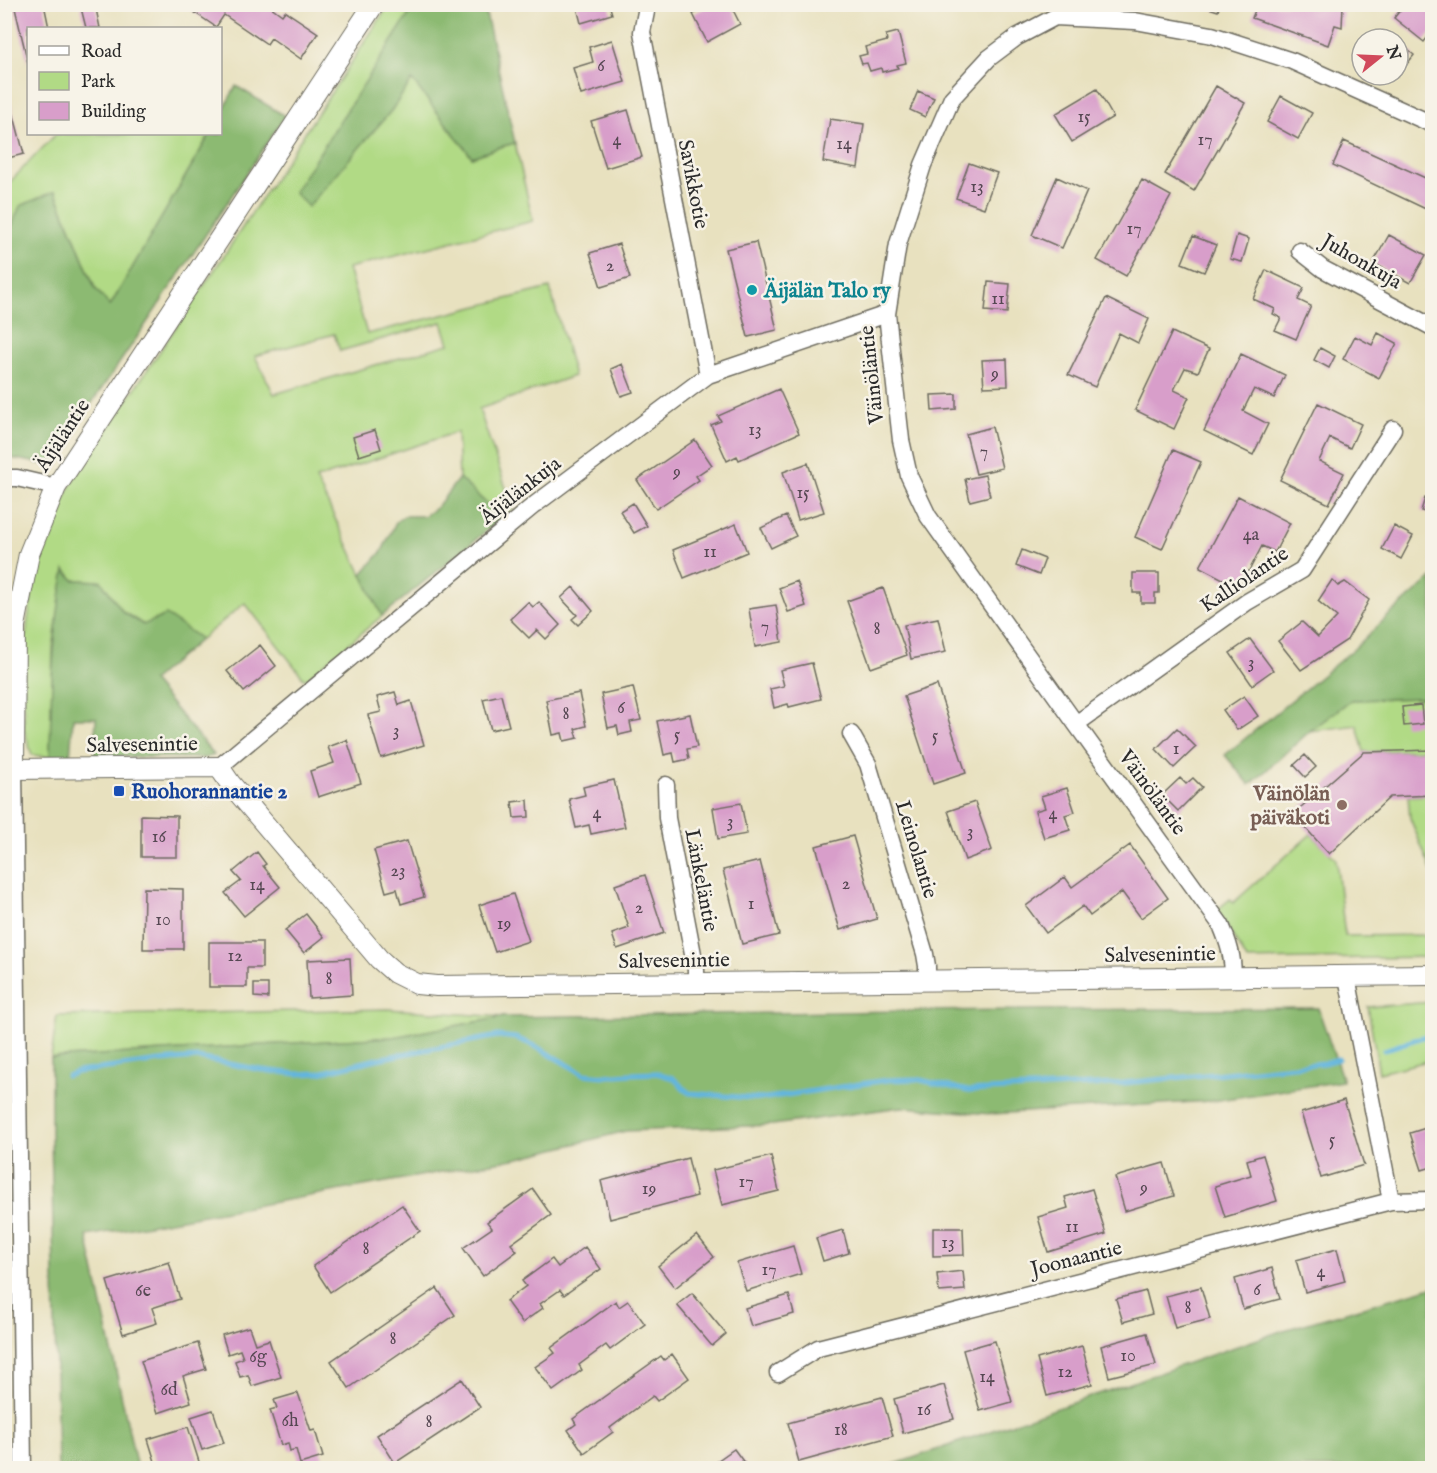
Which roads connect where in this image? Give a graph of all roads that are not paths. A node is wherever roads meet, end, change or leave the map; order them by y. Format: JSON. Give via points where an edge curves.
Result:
{"nodes":[{"id":1,"x":374,"y":4,"type":"edge"},
{"id":2,"x":651,"y":4,"type":"edge"},
{"id":3,"x":1432,"y":124,"type":"edge"},
{"id":4,"x":1300,"y":251,"type":"dead end"},
{"id":5,"x":886,"y":314,"type":"junction"},
{"id":6,"x":1432,"y":327,"type":"edge"},
{"id":7,"x":708,"y":375,"type":"junction"},
{"id":8,"x":1393,"y":429,"type":"dead end"},
{"id":9,"x":4,"y":478,"type":"edge"},
{"id":10,"x":56,"y":487,"type":"junction"},
{"id":11,"x":1076,"y":724,"type":"junction"},
{"id":12,"x":851,"y":734,"type":"dead end"},
{"id":13,"x":219,"y":767,"type":"junction"},
{"id":14,"x":14,"y":769,"type":"junction"},
{"id":15,"x":666,"y":785,"type":"dead end"},
{"id":16,"x":1432,"y":975,"type":"edge"},
{"id":17,"x":1233,"y":977,"type":"junction"},
{"id":18,"x":1347,"y":977,"type":"junction"},
{"id":19,"x":927,"y":981,"type":"junction"},
{"id":20,"x":696,"y":983,"type":"junction"},
{"id":21,"x":1432,"y":1200,"type":"edge"},
{"id":22,"x":1391,"y":1201,"type":"junction"},
{"id":23,"x":778,"y":1372,"type":"dead end"},
{"id":24,"x":23,"y":1468,"type":"edge"}],
"edges":[{"from":1,"to":10,"type":"street","name":"Äijäläntie"},
{"from":2,"to":7,"type":"street","name":"Savikkotie","via":[[642,32]]},
{"from":3,"to":5,"type":"street","name":"Väinöläntie","via":[[1292,61],[1212,35],[1135,21],[1054,17],[989,58],[952,98],[923,165],[898,244]]},
{"from":4,"to":6,"type":"street","name":"Juhonkuja","via":[[1323,268]]},
{"from":5,"to":7,"type":"street","name":"Äijälänkuja"},
{"from":5,"to":11,"type":"street","name":"Väinöläntie","via":[[909,476],[928,516]]},
{"from":7,"to":13,"type":"street","name":"Äijälänkuja","via":[[533,506]]},
{"from":8,"to":11,"type":"street","name":"Kalliolantie","via":[[1302,570],[1247,602]]},
{"from":9,"to":10,"type":"street"},
{"from":10,"to":14,"type":"street","name":"Äijäläntie","via":[[29,554],[15,626]]},
{"from":11,"to":17,"type":"street","name":"Väinöläntie","via":[[1221,925],[1231,950]]},
{"from":12,"to":19,"type":"street","name":"Leinolantie","via":[[868,764],[926,954]]},
{"from":13,"to":14,"type":"street","name":"Salvesenintie"},
{"from":13,"to":20,"type":"street","name":"Salvesenintie","via":[[379,959],[417,984]]},
{"from":14,"to":24,"type":"street","name":"Äijäläntie"},
{"from":15,"to":20,"type":"street","name":"Länkeläntie","via":[[667,818]]},
{"from":16,"to":18,"type":"street","name":"Salvesenintie"},
{"from":17,"to":18,"type":"street","name":"Salvesenintie"},
{"from":17,"to":19,"type":"street","name":"Salvesenintie"},
{"from":18,"to":22,"type":"street"},
{"from":19,"to":20,"type":"street","name":"Salvesenintie"},
{"from":21,"to":22,"type":"street","name":"Joonaantie"},
{"from":22,"to":23,"type":"street","name":"Joonaantie","via":[[818,1348]]}]}
